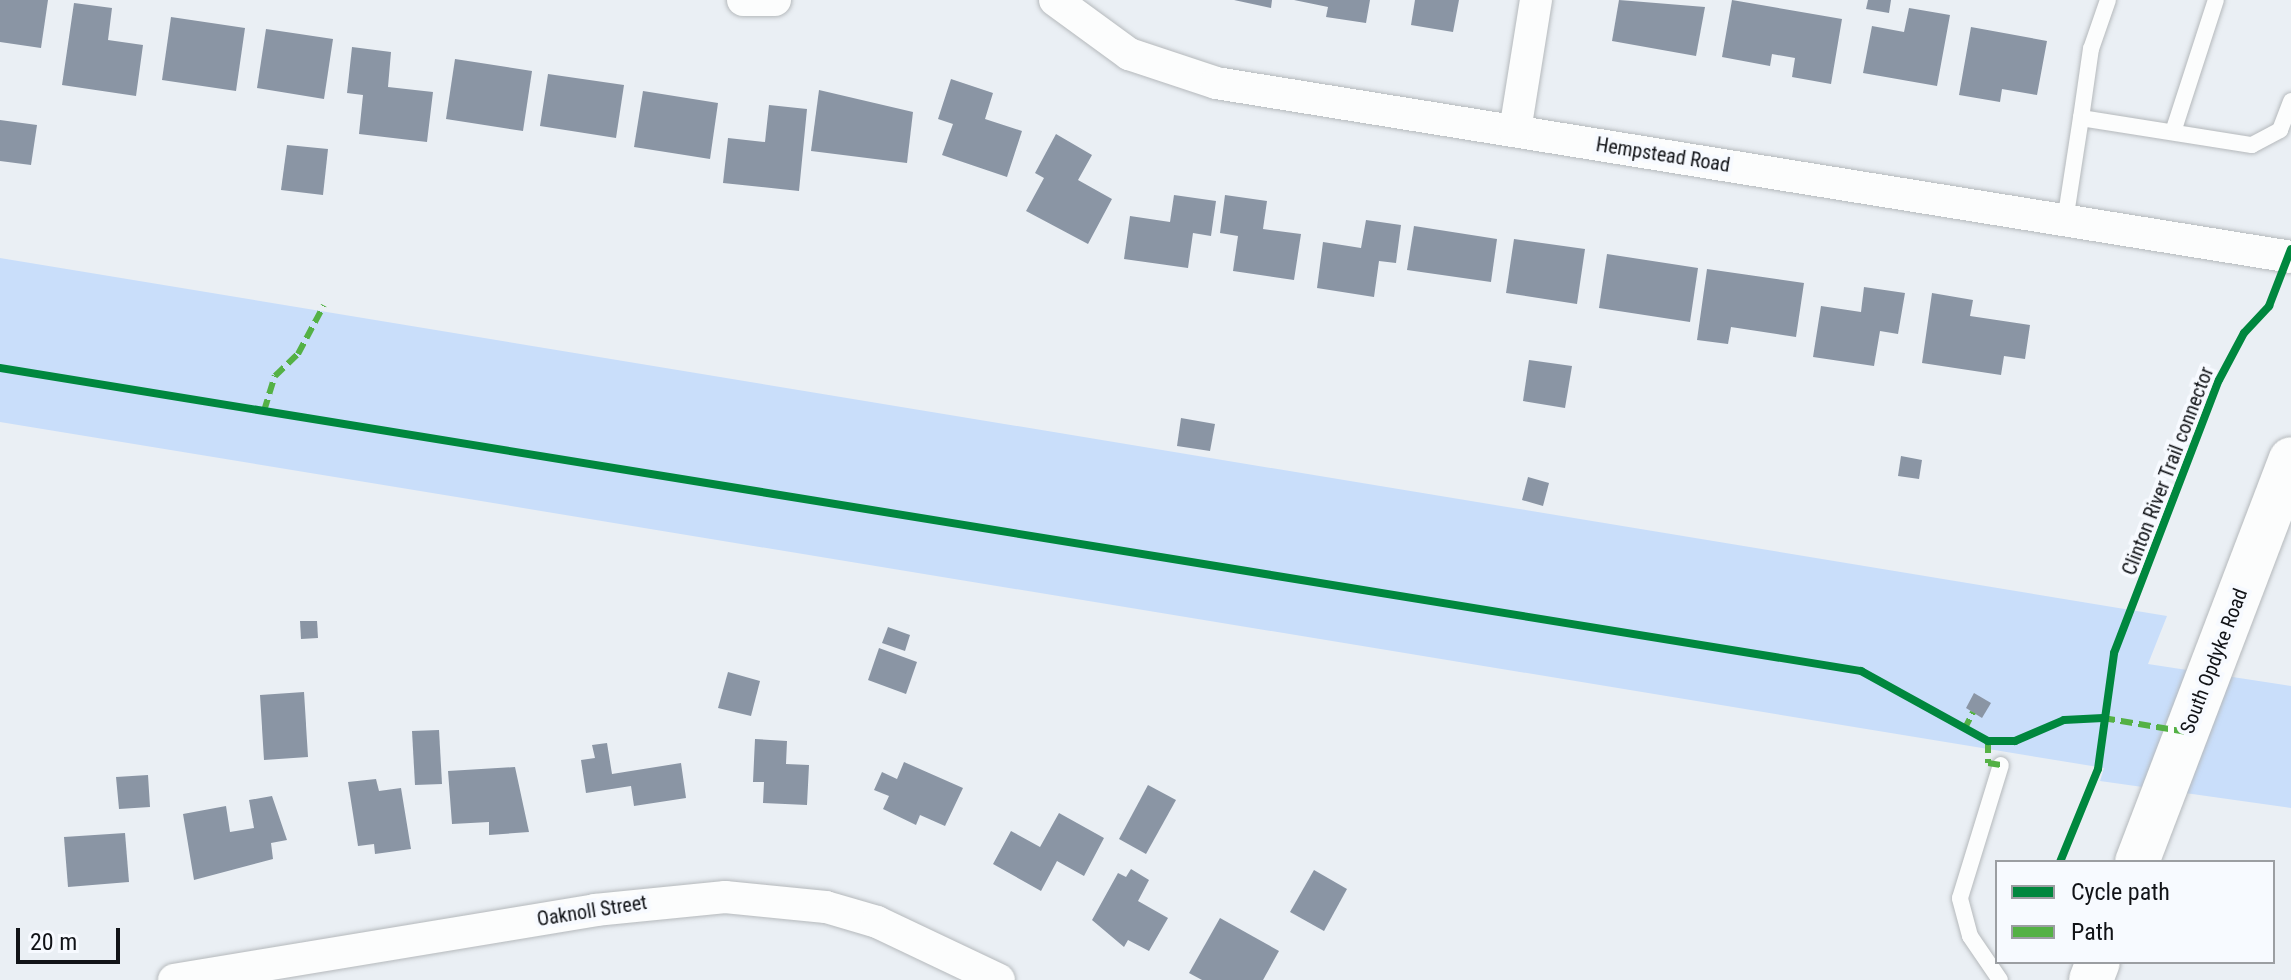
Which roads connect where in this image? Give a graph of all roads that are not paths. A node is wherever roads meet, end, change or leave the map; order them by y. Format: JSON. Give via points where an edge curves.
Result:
{"nodes":[{"id":1,"x":743,"y":0,"type":"edge"},
{"id":2,"x":775,"y":0,"type":"edge"},
{"id":3,"x":1055,"y":0,"type":"edge"},
{"id":4,"x":1536,"y":0,"type":"edge"},
{"id":5,"x":2108,"y":0,"type":"edge"},
{"id":6,"x":2216,"y":0,"type":"edge"},
{"id":7,"x":2291,"y":101,"type":"edge"},
{"id":8,"x":2081,"y":118,"type":"junction"},
{"id":9,"x":1515,"y":131,"type":"junction"},
{"id":10,"x":2173,"y":132,"type":"junction"},
{"id":11,"x":2065,"y":221,"type":"junction"},
{"id":12,"x":2291,"y":257,"type":"edge"},
{"id":13,"x":2291,"y":459,"type":"edge"},
{"id":14,"x":2001,"y":765,"type":"dead end"},
{"id":15,"x":2138,"y":860,"type":"edge"},
{"id":16,"x":174,"y":980,"type":"edge"},
{"id":17,"x":999,"y":980,"type":"edge"},
{"id":18,"x":2000,"y":980,"type":"edge"}],
"edges":[{"from":1,"to":2,"type":"street"},
{"from":3,"to":9,"type":"street","name":"Hempstead Road","via":[[1129,54],[1187,76]]},
{"from":4,"to":9,"type":"street"},
{"from":5,"to":8,"type":"lane","via":[[2091,49]]},
{"from":6,"to":10,"type":"lane"},
{"from":7,"to":10,"type":"lane","via":[[2267,142]]},
{"from":8,"to":10,"type":"lane"},
{"from":8,"to":11,"type":"lane"},
{"from":9,"to":11,"type":"street","name":"Hempstead Road"},
{"from":11,"to":12,"type":"street","name":"Hempstead Road"},
{"from":13,"to":15,"type":"main road","name":"South Opdyke Road"},
{"from":14,"to":18,"type":"lane","via":[[1960,898],[1970,936]]},
{"from":16,"to":17,"type":"street","name":"Oaknoll Street","via":[[595,910],[725,897],[826,907],[877,922]]}]}
